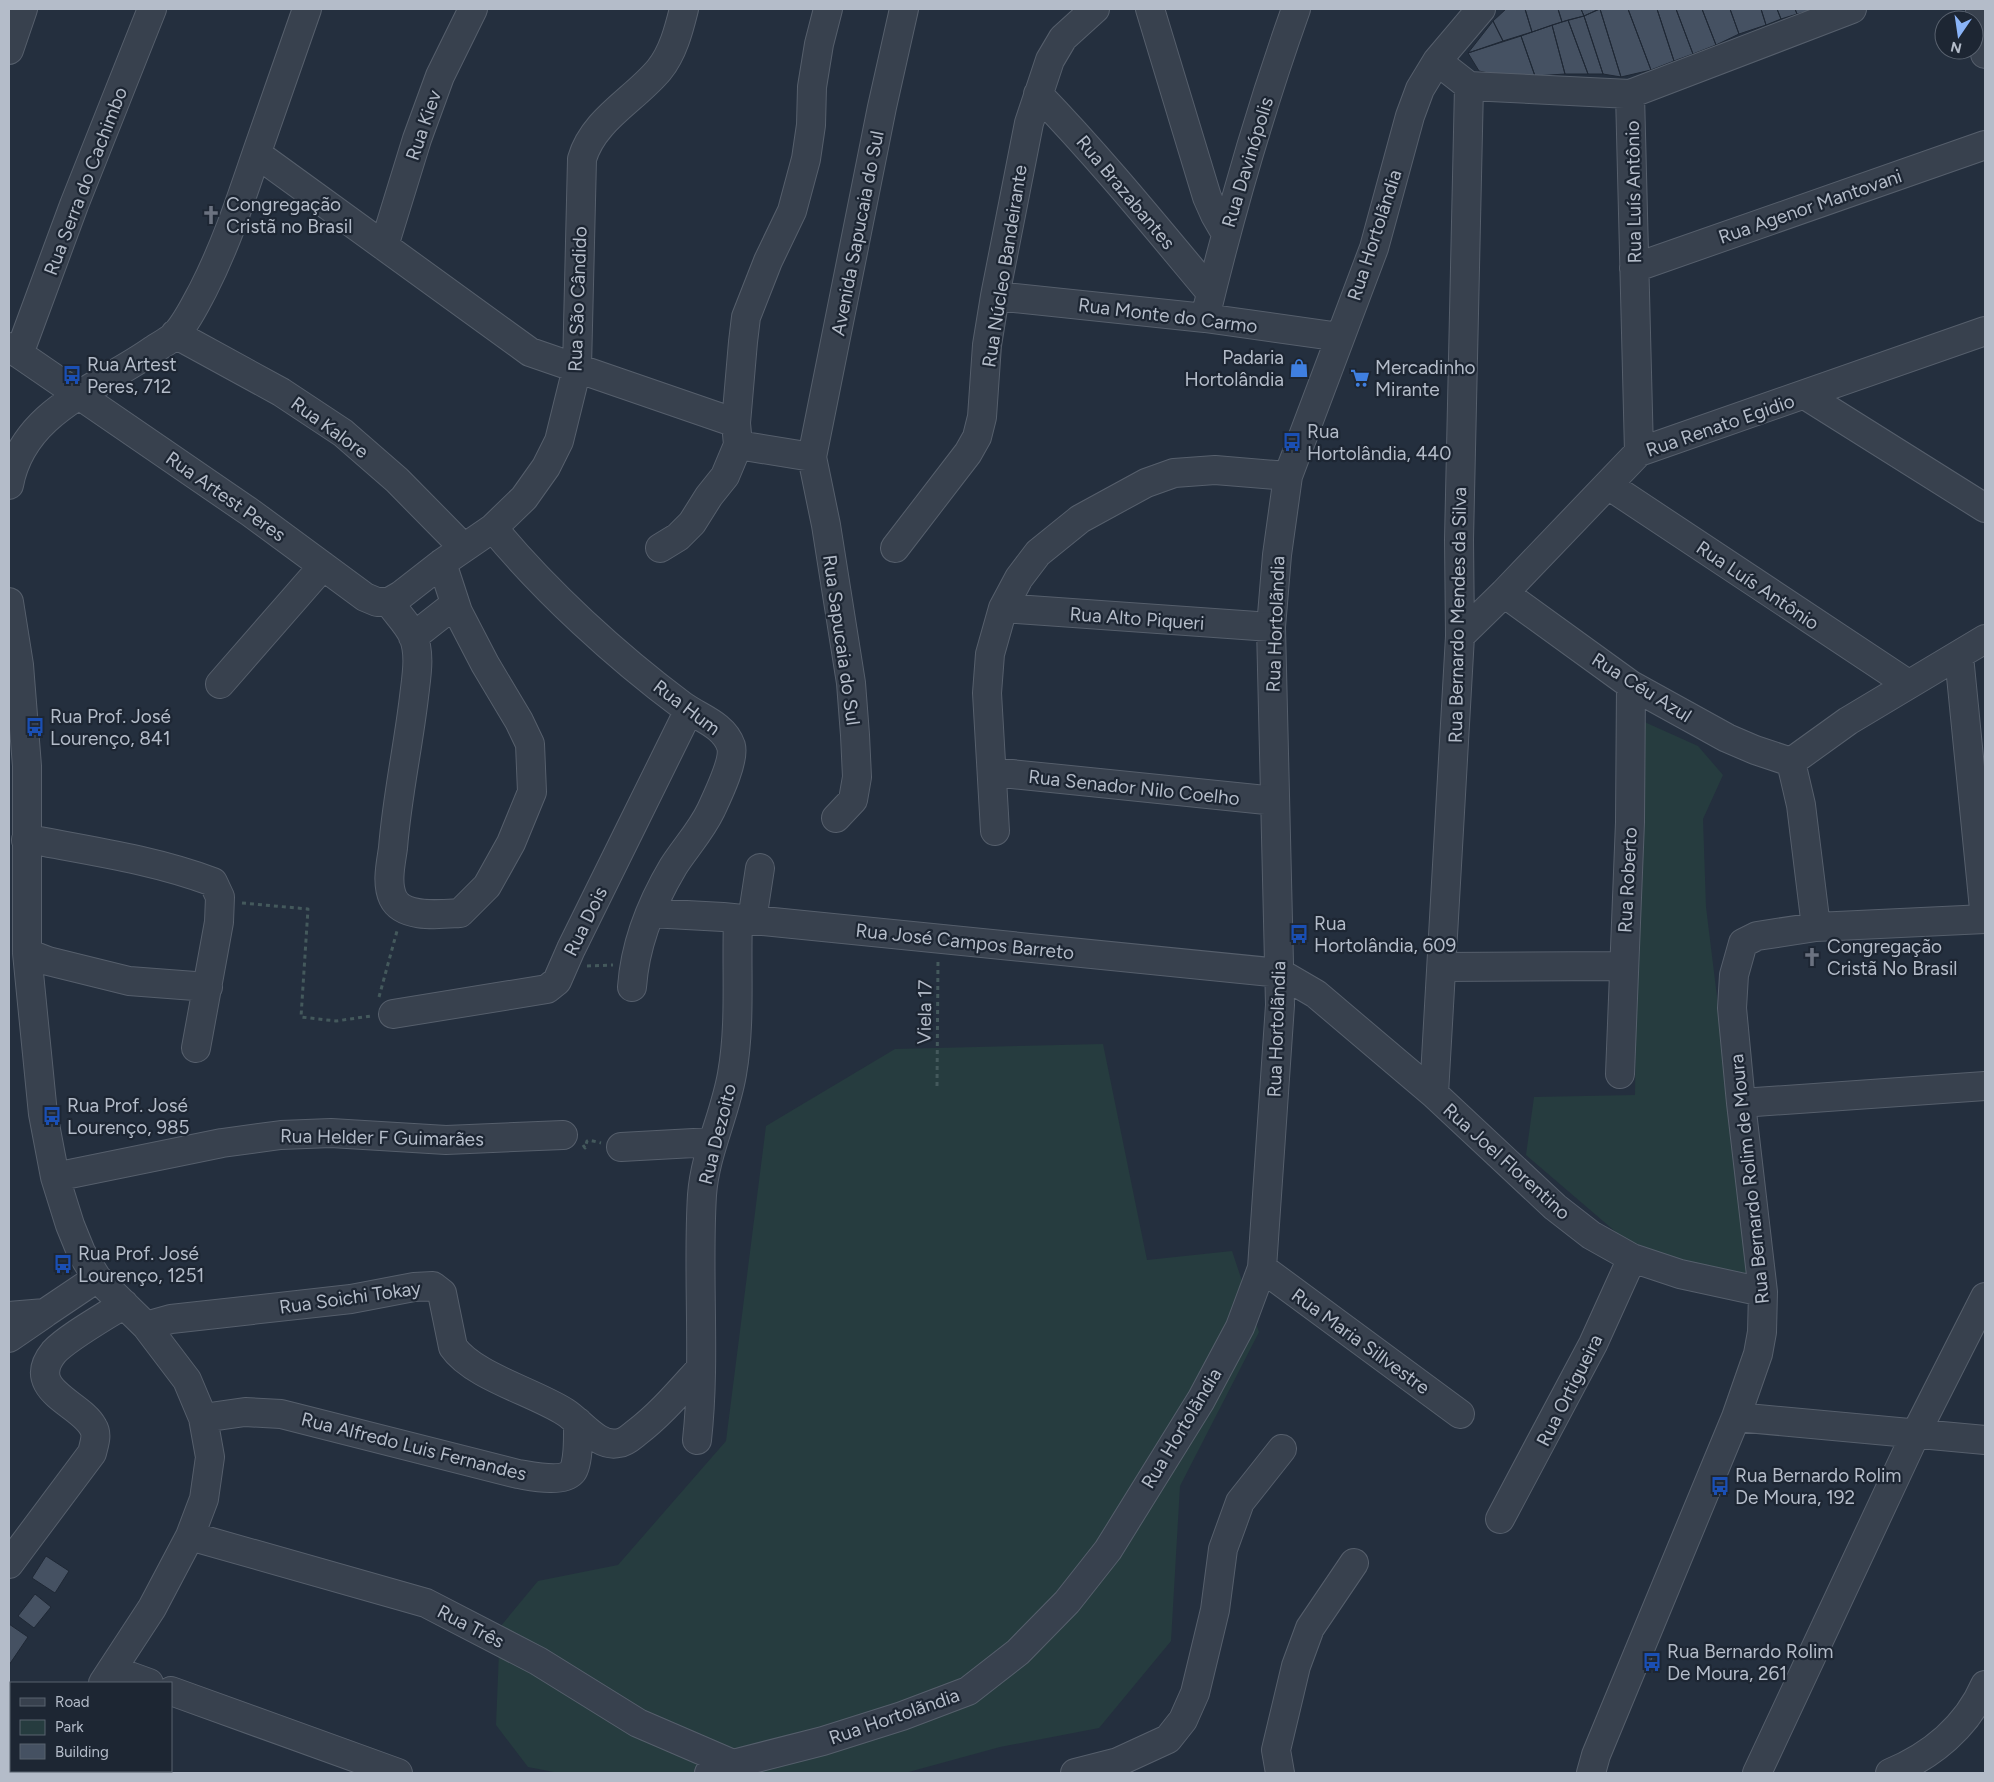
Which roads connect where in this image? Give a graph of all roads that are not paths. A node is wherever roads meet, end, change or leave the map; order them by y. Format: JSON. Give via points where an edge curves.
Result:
{"nodes":[{"id":1,"x":23,"y":9,"type":"edge"},
{"id":2,"x":152,"y":9,"type":"edge"},
{"id":3,"x":307,"y":9,"type":"edge"},
{"id":4,"x":473,"y":9,"type":"edge"},
{"id":5,"x":684,"y":9,"type":"edge"},
{"id":6,"x":828,"y":9,"type":"edge"},
{"id":7,"x":904,"y":9,"type":"edge"},
{"id":8,"x":1095,"y":9,"type":"edge"},
{"id":9,"x":1150,"y":9,"type":"edge"},
{"id":10,"x":1296,"y":9,"type":"edge"},
{"id":11,"x":1481,"y":9,"type":"edge"},
{"id":12,"x":1852,"y":9,"type":"edge"},
{"id":13,"x":1980,"y":9,"type":"edge"},
{"id":14,"x":9,"y":50,"type":"edge"},
{"id":15,"x":1985,"y":54,"type":"edge"},
{"id":16,"x":1437,"y":61,"type":"junction"},
{"id":17,"x":1469,"y":86,"type":"junction"},
{"id":18,"x":1038,"y":94,"type":"junction"},
{"id":19,"x":1630,"y":94,"type":"junction"},
{"id":20,"x":1985,"y":145,"type":"edge"},
{"id":21,"x":256,"y":154,"type":"junction"},
{"id":22,"x":1226,"y":234,"type":"junction"},
{"id":23,"x":384,"y":246,"type":"junction"},
{"id":24,"x":1634,"y":268,"type":"junction"},
{"id":25,"x":995,"y":296,"type":"junction"},
{"id":26,"x":1208,"y":306,"type":"junction"},
{"id":27,"x":1985,"y":331,"type":"edge"},
{"id":28,"x":176,"y":334,"type":"junction"},
{"id":29,"x":1340,"y":337,"type":"junction"},
{"id":30,"x":14,"y":350,"type":"edge"},
{"id":31,"x":577,"y":368,"type":"junction"},
{"id":32,"x":79,"y":395,"type":"junction"},
{"id":33,"x":1805,"y":395,"type":"junction"},
{"id":34,"x":737,"y":434,"type":"junction"},
{"id":35,"x":1639,"y":452,"type":"junction"},
{"id":36,"x":812,"y":457,"type":"junction"},
{"id":37,"x":1288,"y":476,"type":"junction"},
{"id":38,"x":9,"y":485,"type":"edge"},
{"id":39,"x":1608,"y":485,"type":"junction"},
{"id":40,"x":1985,"y":508,"type":"edge"},
{"id":41,"x":494,"y":528,"type":"junction"},
{"id":42,"x":464,"y":547,"type":"junction"},
{"id":43,"x":660,"y":548,"type":"dead end"},
{"id":44,"x":895,"y":548,"type":"dead end"},
{"id":45,"x":442,"y":563,"type":"junction"},
{"id":46,"x":323,"y":566,"type":"junction"},
{"id":47,"x":1504,"y":593,"type":"junction"},
{"id":48,"x":9,"y":602,"type":"edge"},
{"id":49,"x":389,"y":602,"type":"junction"},
{"id":50,"x":455,"y":604,"type":"junction"},
{"id":51,"x":1003,"y":608,"type":"junction"},
{"id":52,"x":1271,"y":627,"type":"junction"},
{"id":53,"x":413,"y":636,"type":"junction"},
{"id":54,"x":1460,"y":636,"type":"junction"},
{"id":55,"x":1985,"y":639,"type":"edge"},
{"id":56,"x":1959,"y":656,"type":"junction"},
{"id":57,"x":14,"y":671,"type":"edge"},
{"id":58,"x":220,"y":684,"type":"dead end"},
{"id":59,"x":1908,"y":684,"type":"junction"},
{"id":60,"x":1631,"y":685,"type":"junction"},
{"id":61,"x":689,"y":710,"type":"junction"},
{"id":62,"x":1791,"y":762,"type":"junction"},
{"id":63,"x":992,"y":772,"type":"junction"},
{"id":64,"x":1275,"y":802,"type":"junction"},
{"id":65,"x":836,"y":818,"type":"dead end"},
{"id":66,"x":996,"y":831,"type":"dead end"},
{"id":67,"x":26,"y":840,"type":"junction"},
{"id":68,"x":760,"y":868,"type":"dead end"},
{"id":69,"x":650,"y":913,"type":"junction"},
{"id":70,"x":745,"y":919,"type":"junction"},
{"id":71,"x":1985,"y":919,"type":"edge"},
{"id":72,"x":1816,"y":926,"type":"junction"},
{"id":73,"x":27,"y":953,"type":"junction"},
{"id":74,"x":1623,"y":966,"type":"junction"},
{"id":75,"x":1442,"y":967,"type":"junction"},
{"id":76,"x":1280,"y":973,"type":"junction"},
{"id":77,"x":633,"y":976,"type":"road end"},
{"id":78,"x":208,"y":987,"type":"junction"},
{"id":79,"x":382,"y":1009,"type":"road end"},
{"id":80,"x":196,"y":1048,"type":"dead end"},
{"id":81,"x":1620,"y":1074,"type":"dead end"},
{"id":82,"x":1985,"y":1086,"type":"edge"},
{"id":83,"x":1434,"y":1094,"type":"junction"},
{"id":84,"x":1741,"y":1103,"type":"junction"},
{"id":85,"x":563,"y":1136,"type":"road end"},
{"id":86,"x":712,"y":1142,"type":"junction"},
{"id":87,"x":621,"y":1147,"type":"road end"},
{"id":88,"x":56,"y":1177,"type":"junction"},
{"id":89,"x":1632,"y":1258,"type":"junction"},
{"id":90,"x":1262,"y":1268,"type":"junction"},
{"id":91,"x":98,"y":1278,"type":"junction"},
{"id":92,"x":1763,"y":1292,"type":"junction"},
{"id":93,"x":1985,"y":1297,"type":"edge"},
{"id":94,"x":124,"y":1304,"type":"junction"},
{"id":95,"x":45,"y":1313,"type":"junction"},
{"id":96,"x":9,"y":1316,"type":"edge"},
{"id":97,"x":146,"y":1326,"type":"junction"},
{"id":98,"x":9,"y":1338,"type":"edge"},
{"id":99,"x":701,"y":1368,"type":"junction"},
{"id":100,"x":1460,"y":1414,"type":"dead end"},
{"id":101,"x":204,"y":1418,"type":"junction"},
{"id":102,"x":1736,"y":1418,"type":"junction"},
{"id":103,"x":578,"y":1422,"type":"junction"},
{"id":104,"x":1916,"y":1433,"type":"junction"},
{"id":105,"x":697,"y":1440,"type":"dead end"},
{"id":106,"x":1985,"y":1440,"type":"edge"},
{"id":107,"x":1282,"y":1449,"type":"dead end"},
{"id":108,"x":1500,"y":1519,"type":"dead end"},
{"id":109,"x":190,"y":1536,"type":"junction"},
{"id":110,"x":1354,"y":1562,"type":"dead end"},
{"id":111,"x":9,"y":1564,"type":"edge"},
{"id":112,"x":108,"y":1677,"type":"edge"},
{"id":113,"x":142,"y":1682,"type":"edge"},
{"id":114,"x":1985,"y":1685,"type":"edge"},
{"id":115,"x":172,"y":1691,"type":"edge"},
{"id":116,"x":721,"y":1768,"type":"edge"},
{"id":117,"x":1121,"y":1768,"type":"edge"},
{"id":118,"x":398,"y":1773,"type":"edge"},
{"id":119,"x":1075,"y":1773,"type":"edge"},
{"id":120,"x":1280,"y":1773,"type":"edge"},
{"id":121,"x":1591,"y":1773,"type":"edge"},
{"id":122,"x":1757,"y":1773,"type":"edge"},
{"id":123,"x":1890,"y":1773,"type":"edge"}],
"edges":[{"from":1,"to":14,"type":"street"},
{"from":2,"to":30,"type":"street","name":"Rua Serra do Cachimbo"},
{"from":3,"to":21,"type":"street"},
{"from":4,"to":23,"type":"street","name":"Rua Kiev","via":[[440,76]]},
{"from":5,"to":31,"type":"street","name":"Rua São Cândido","via":[[672,48],[661,68],[594,132],[586,146],[582,160]]},
{"from":6,"to":34,"type":"street","via":[[812,87],[804,168],[792,211],[746,317]]},
{"from":7,"to":36,"type":"street","name":"Avenida Sapucaia do Sul"},
{"from":8,"to":18,"type":"street","name":"Rua Núcleo Bandeirante","via":[[1063,38],[1050,60]]},
{"from":9,"to":22,"type":"street","via":[[1207,197]]},
{"from":10,"to":22,"type":"street","name":"Rua Davinópolis","via":[[1275,68]]},
{"from":11,"to":16,"type":"street","name":"Rua Hortolãndia"},
{"from":12,"to":19,"type":"street"},
{"from":13,"to":15,"type":"street"},
{"from":16,"to":17,"type":"street"},
{"from":16,"to":29,"type":"street","name":"Rua Hortolãndia","via":[[1420,89],[1410,116],[1374,248]]},
{"from":17,"to":19,"type":"street","name":"Rua Luís Antônio"},
{"from":17,"to":54,"type":"street","name":"Rua Bernardo Mendes da Silva","via":[[1459,540]]},
{"from":18,"to":25,"type":"street","name":"Rua Núcleo Bandeirante","via":[[1021,158]]},
{"from":18,"to":26,"type":"street","name":"Rua Brazabantes","via":[[1123,187]]},
{"from":19,"to":24,"type":"street","name":"Rua Luís Antônio"},
{"from":20,"to":24,"type":"street","name":"Rua Agenor Mantovani"},
{"from":21,"to":23,"type":"street"},
{"from":21,"to":28,"type":"street","via":[[232,228],[194,306]]},
{"from":22,"to":26,"type":"street","name":"Rua Davinópolis"},
{"from":23,"to":31,"type":"street","via":[[530,352]]},
{"from":24,"to":35,"type":"street","name":"Rua Luís Antônio"},
{"from":25,"to":26,"type":"street","name":"Rua Monte do Carmo"},
{"from":25,"to":44,"type":"street","name":"Rua Núcleo Bandeirante","via":[[977,437]]},
{"from":26,"to":29,"type":"street","name":"Rua Monte do Carmo"},
{"from":27,"to":33,"type":"street","name":"Rua Renato Egidio"},
{"from":28,"to":32,"type":"street"},
{"from":28,"to":42,"type":"street","name":"Rua Kalore","via":[[281,392],[343,432]]},
{"from":29,"to":37,"type":"street","name":"Rua Hortolãndia"},
{"from":30,"to":32,"type":"street","name":"Rua Artest Peres"},
{"from":31,"to":34,"type":"street"},
{"from":31,"to":41,"type":"street","name":"Rua São Cândido","via":[[559,441],[546,467],[524,498]]},
{"from":32,"to":38,"type":"street","via":[[47,418],[29,437],[18,454]]},
{"from":32,"to":46,"type":"street","name":"Rua Artest Peres","via":[[252,512]]},
{"from":33,"to":35,"type":"street","name":"Rua Renato Egidio"},
{"from":33,"to":40,"type":"street"},
{"from":34,"to":36,"type":"street"},
{"from":34,"to":43,"type":"street","via":[[726,476],[692,523]]},
{"from":35,"to":39,"type":"street","name":"Rua Renato Egidio"},
{"from":36,"to":65,"type":"street","name":"Rua Sapucaia do Sul","via":[[851,683],[855,735],[857,777],[853,800]]},
{"from":37,"to":51,"type":"street","via":[[1215,470],[1174,472],[1146,483],[1080,519],[1038,553],[1019,578]]},
{"from":37,"to":52,"type":"street","name":"Rua Hortolãndia"},
{"from":39,"to":47,"type":"street","name":"Rua Renato Egidio"},
{"from":39,"to":59,"type":"street","name":"Rua Luís Antônio"},
{"from":41,"to":42,"type":"street","name":"Rua São Cândido"},
{"from":41,"to":61,"type":"street","name":"Rua Hum","via":[[512,551],[568,606],[658,687]]},
{"from":42,"to":45,"type":"street","name":"Rua São Cândido"},
{"from":45,"to":49,"type":"street"},
{"from":45,"to":50,"type":"street"},
{"from":46,"to":49,"type":"street","name":"Rua Artest Peres","via":[[365,597]]},
{"from":46,"to":58,"type":"street"},
{"from":47,"to":54,"type":"street","name":"Rua Renato Egidio"},
{"from":47,"to":60,"type":"street","name":"Rua Céu Azul"},
{"from":48,"to":57,"type":"street"},
{"from":49,"to":53,"type":"street"},
{"from":50,"to":53,"type":"street"},
{"from":50,"to":53,"type":"street","via":[[530,744],[532,792],[512,843],[488,886],[460,913],[412,911],[393,898],[390,880],[396,813],[416,679],[417,655]]},
{"from":51,"to":52,"type":"street","name":"Rua Alto Piqueri"},
{"from":51,"to":63,"type":"street","via":[[990,654],[986,693]]},
{"from":52,"to":64,"type":"street","name":"Rua Hortolãndia"},
{"from":54,"to":75,"type":"street","name":"Rua Bernardo Mendes da Silva"},
{"from":55,"to":56,"type":"street"},
{"from":56,"to":59,"type":"street"},
{"from":56,"to":71,"type":"street"},
{"from":57,"to":67,"type":"street","via":[[27,766]]},
{"from":59,"to":62,"type":"street"},
{"from":60,"to":62,"type":"street","name":"Rua Céu Azul","via":[[1727,738]]},
{"from":60,"to":74,"type":"street","name":"Rua Roberto","via":[[1630,822]]},
{"from":61,"to":69,"type":"street","name":"Rua Hum","via":[[722,730],[732,748],[728,771],[704,823],[673,868]]},
{"from":61,"to":79,"type":"street","name":"Rua Dois","via":[[557,981],[547,990]]},
{"from":62,"to":72,"type":"street","via":[[1801,805]]},
{"from":63,"to":64,"type":"street","name":"Rua Senador Nilo Coelho"},
{"from":63,"to":66,"type":"street"},
{"from":64,"to":76,"type":"street","name":"Rua Hortolãndia"},
{"from":67,"to":73,"type":"street"},
{"from":67,"to":78,"type":"street","via":[[144,862],[213,882],[220,901]]},
{"from":68,"to":70,"type":"street","name":"Rua Dezoito"},
{"from":69,"to":70,"type":"street","name":"Rua José Campos Barreto"},
{"from":69,"to":77,"type":"street","name":"Rua Hum","via":[[638,946]]},
{"from":70,"to":76,"type":"street","name":"Rua José Campos Barreto"},
{"from":70,"to":86,"type":"street","name":"Rua Dezoito","via":[[736,1047],[724,1108]]},
{"from":71,"to":72,"type":"street"},
{"from":72,"to":84,"type":"street","name":"Rua Bernardo Rolim de Moura","via":[[1757,936],[1743,943],[1734,976],[1732,1008]]},
{"from":73,"to":78,"type":"street","via":[[129,981]]},
{"from":73,"to":88,"type":"street","via":[[43,1114]]},
{"from":74,"to":75,"type":"street"},
{"from":74,"to":81,"type":"street","name":"Rua Roberto"},
{"from":75,"to":83,"type":"street","name":"Rua Bernardo Mendes da Silva"},
{"from":76,"to":83,"type":"street","name":"Rua Joel Florentino","via":[[1316,994]]},
{"from":76,"to":90,"type":"street","name":"Rua Hortolãndia"},
{"from":78,"to":80,"type":"street"},
{"from":82,"to":84,"type":"street"},
{"from":83,"to":89,"type":"street","name":"Rua Joel Florentino","via":[[1555,1207],[1591,1235]]},
{"from":84,"to":92,"type":"street","name":"Rua Bernardo Rolim de Moura"},
{"from":85,"to":88,"type":"street","name":"Rua Helder F Guimarães","via":[[446,1140],[330,1133],[281,1135],[222,1143]]},
{"from":86,"to":87,"type":"street"},
{"from":86,"to":99,"type":"street","name":"Rua Dezoito","via":[[702,1193]]},
{"from":88,"to":91,"type":"street","via":[[70,1225]]},
{"from":89,"to":92,"type":"street","name":"Rua Joel Florentino","via":[[1680,1274]]},
{"from":89,"to":108,"type":"street","name":"Rua Ortigueira","via":[[1593,1344]]},
{"from":90,"to":100,"type":"street","name":"Rua Maria Sillvestre"},
{"from":90,"to":116,"type":"street","name":"Rua Hortolãndia","via":[[1240,1327],[1201,1400],[1108,1550],[1067,1602],[1018,1652],[960,1694],[823,1741]]},
{"from":91,"to":94,"type":"street"},
{"from":91,"to":95,"type":"street"},
{"from":92,"to":102,"type":"street","name":"Rua Bernardo Rolim de Moura","via":[[1758,1354]]},
{"from":93,"to":104,"type":"street"},
{"from":94,"to":97,"type":"street"},
{"from":94,"to":111,"type":"street","via":[[62,1345],[48,1362],[46,1374],[49,1385],[88,1419],[96,1440],[92,1453]]},
{"from":95,"to":96,"type":"street"},
{"from":95,"to":98,"type":"street"},
{"from":97,"to":101,"type":"street","via":[[187,1380]]},
{"from":97,"to":103,"type":"street","name":"Rua Soichi Tokay","via":[[171,1319],[352,1299],[433,1286],[442,1293],[453,1347],[458,1354],[481,1370],[564,1411]]},
{"from":99,"to":103,"type":"street","name":"Rua Soichi Tokay","via":[[664,1410],[624,1441],[612,1444],[600,1441]]},
{"from":99,"to":105,"type":"street","name":"Rua Dezoito","via":[[702,1402]]},
{"from":101,"to":103,"type":"street","name":"Rua Alfredo Luis Fernandes","via":[[245,1412],[281,1414],[518,1474],[556,1478],[573,1472]]},
{"from":101,"to":109,"type":"street","via":[[210,1457],[204,1499]]},
{"from":102,"to":104,"type":"street"},
{"from":102,"to":121,"type":"street","name":"Rua Bernardo Rolim de Moura"},
{"from":104,"to":106,"type":"street"},
{"from":104,"to":122,"type":"street"},
{"from":107,"to":117,"type":"street","via":[[1240,1502],[1224,1549],[1215,1610],[1195,1693],[1183,1720],[1168,1739]]},
{"from":109,"to":112,"type":"street","via":[[152,1608]]},
{"from":109,"to":116,"type":"street","name":"Rua Três","via":[[426,1603],[538,1661],[638,1723]]},
{"from":110,"to":120,"type":"street","via":[[1310,1628],[1296,1666],[1276,1750]]},
{"from":112,"to":113,"type":"street"},
{"from":114,"to":123,"type":"street","via":[[1979,1700],[1943,1743],[1914,1763]]},
{"from":115,"to":118,"type":"street"},
{"from":117,"to":119,"type":"street"}]}
